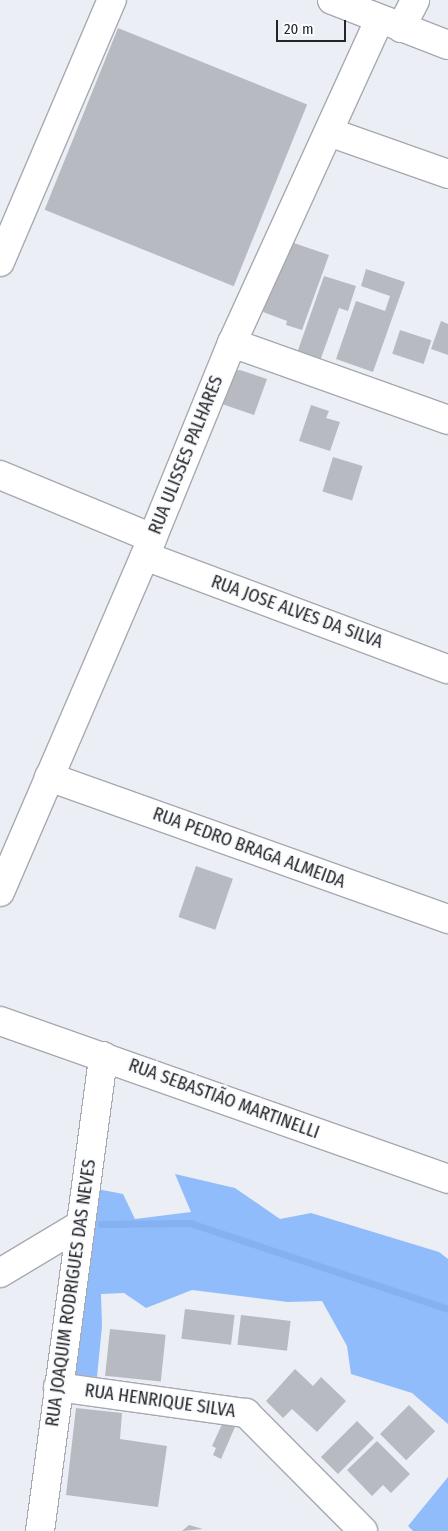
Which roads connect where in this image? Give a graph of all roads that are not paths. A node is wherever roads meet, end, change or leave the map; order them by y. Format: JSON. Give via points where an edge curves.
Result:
{"nodes":[{"id":1,"x":112,"y":0,"type":"edge"},
{"id":2,"x":332,"y":0,"type":"edge"},
{"id":3,"x":415,"y":0,"type":"edge"},
{"id":4,"x":390,"y":24,"type":"junction"},
{"id":5,"x":448,"y":45,"type":"edge"},
{"id":6,"x":329,"y":132,"type":"junction"},
{"id":7,"x":448,"y":174,"type":"edge"},
{"id":8,"x":0,"y":262,"type":"edge"},
{"id":9,"x":232,"y":343,"type":"junction"},
{"id":10,"x":448,"y":420,"type":"edge"},
{"id":11,"x":0,"y":475,"type":"edge"},
{"id":12,"x":149,"y":547,"type":"junction"},
{"id":13,"x":448,"y":668,"type":"edge"},
{"id":14,"x":49,"y":777,"type":"junction"},
{"id":15,"x":0,"y":892,"type":"edge"},
{"id":16,"x":448,"y":919,"type":"edge"},
{"id":17,"x":0,"y":1021,"type":"edge"},
{"id":18,"x":103,"y":1056,"type":"junction"},
{"id":19,"x":448,"y":1179,"type":"edge"},
{"id":20,"x":80,"y":1225,"type":"junction"},
{"id":21,"x":0,"y":1273,"type":"edge"},
{"id":22,"x":58,"y":1387,"type":"junction"},
{"id":23,"x":40,"y":1531,"type":"edge"},
{"id":24,"x":362,"y":1531,"type":"edge"}],
"edges":[{"from":1,"to":8,"type":"street"},
{"from":2,"to":4,"type":"street"},
{"from":3,"to":4,"type":"street","name":"RUA ULISSES PALHARES"},
{"from":4,"to":5,"type":"street"},
{"from":4,"to":6,"type":"street","name":"RUA ULISSES PALHARES"},
{"from":6,"to":7,"type":"street"},
{"from":6,"to":9,"type":"street","name":"RUA ULISSES PALHARES"},
{"from":9,"to":10,"type":"street"},
{"from":9,"to":12,"type":"street","name":"RUA ULISSES PALHARES"},
{"from":11,"to":12,"type":"street","name":"RUA JOSE ALVES DA SILVA"},
{"from":12,"to":13,"type":"street","name":"RUA JOSE ALVES DA SILVA"},
{"from":12,"to":14,"type":"street","name":"RUA ULISSES PALHARES"},
{"from":14,"to":15,"type":"street","name":"RUA ULISSES PALHARES"},
{"from":14,"to":16,"type":"street","name":"RUA PEDRO BRAGA ALMEIDA"},
{"from":17,"to":18,"type":"street","name":"RUA SEBASTIÃO MARTINELLI"},
{"from":18,"to":19,"type":"street","name":"RUA SEBASTIÃO MARTINELLI"},
{"from":18,"to":20,"type":"street","name":"RUA JOAQUIM RODRIGUES DAS NEVES"},
{"from":20,"to":21,"type":"street"},
{"from":20,"to":22,"type":"street","name":"RUA JOAQUIM RODRIGUES DAS NEVES"},
{"from":22,"to":23,"type":"street","name":"RUA JOAQUIM RODRIGUES DAS NEVES"},
{"from":22,"to":24,"type":"street","name":"RUA HENRIQUE SILVA","via":[[246,1413]]}]}
